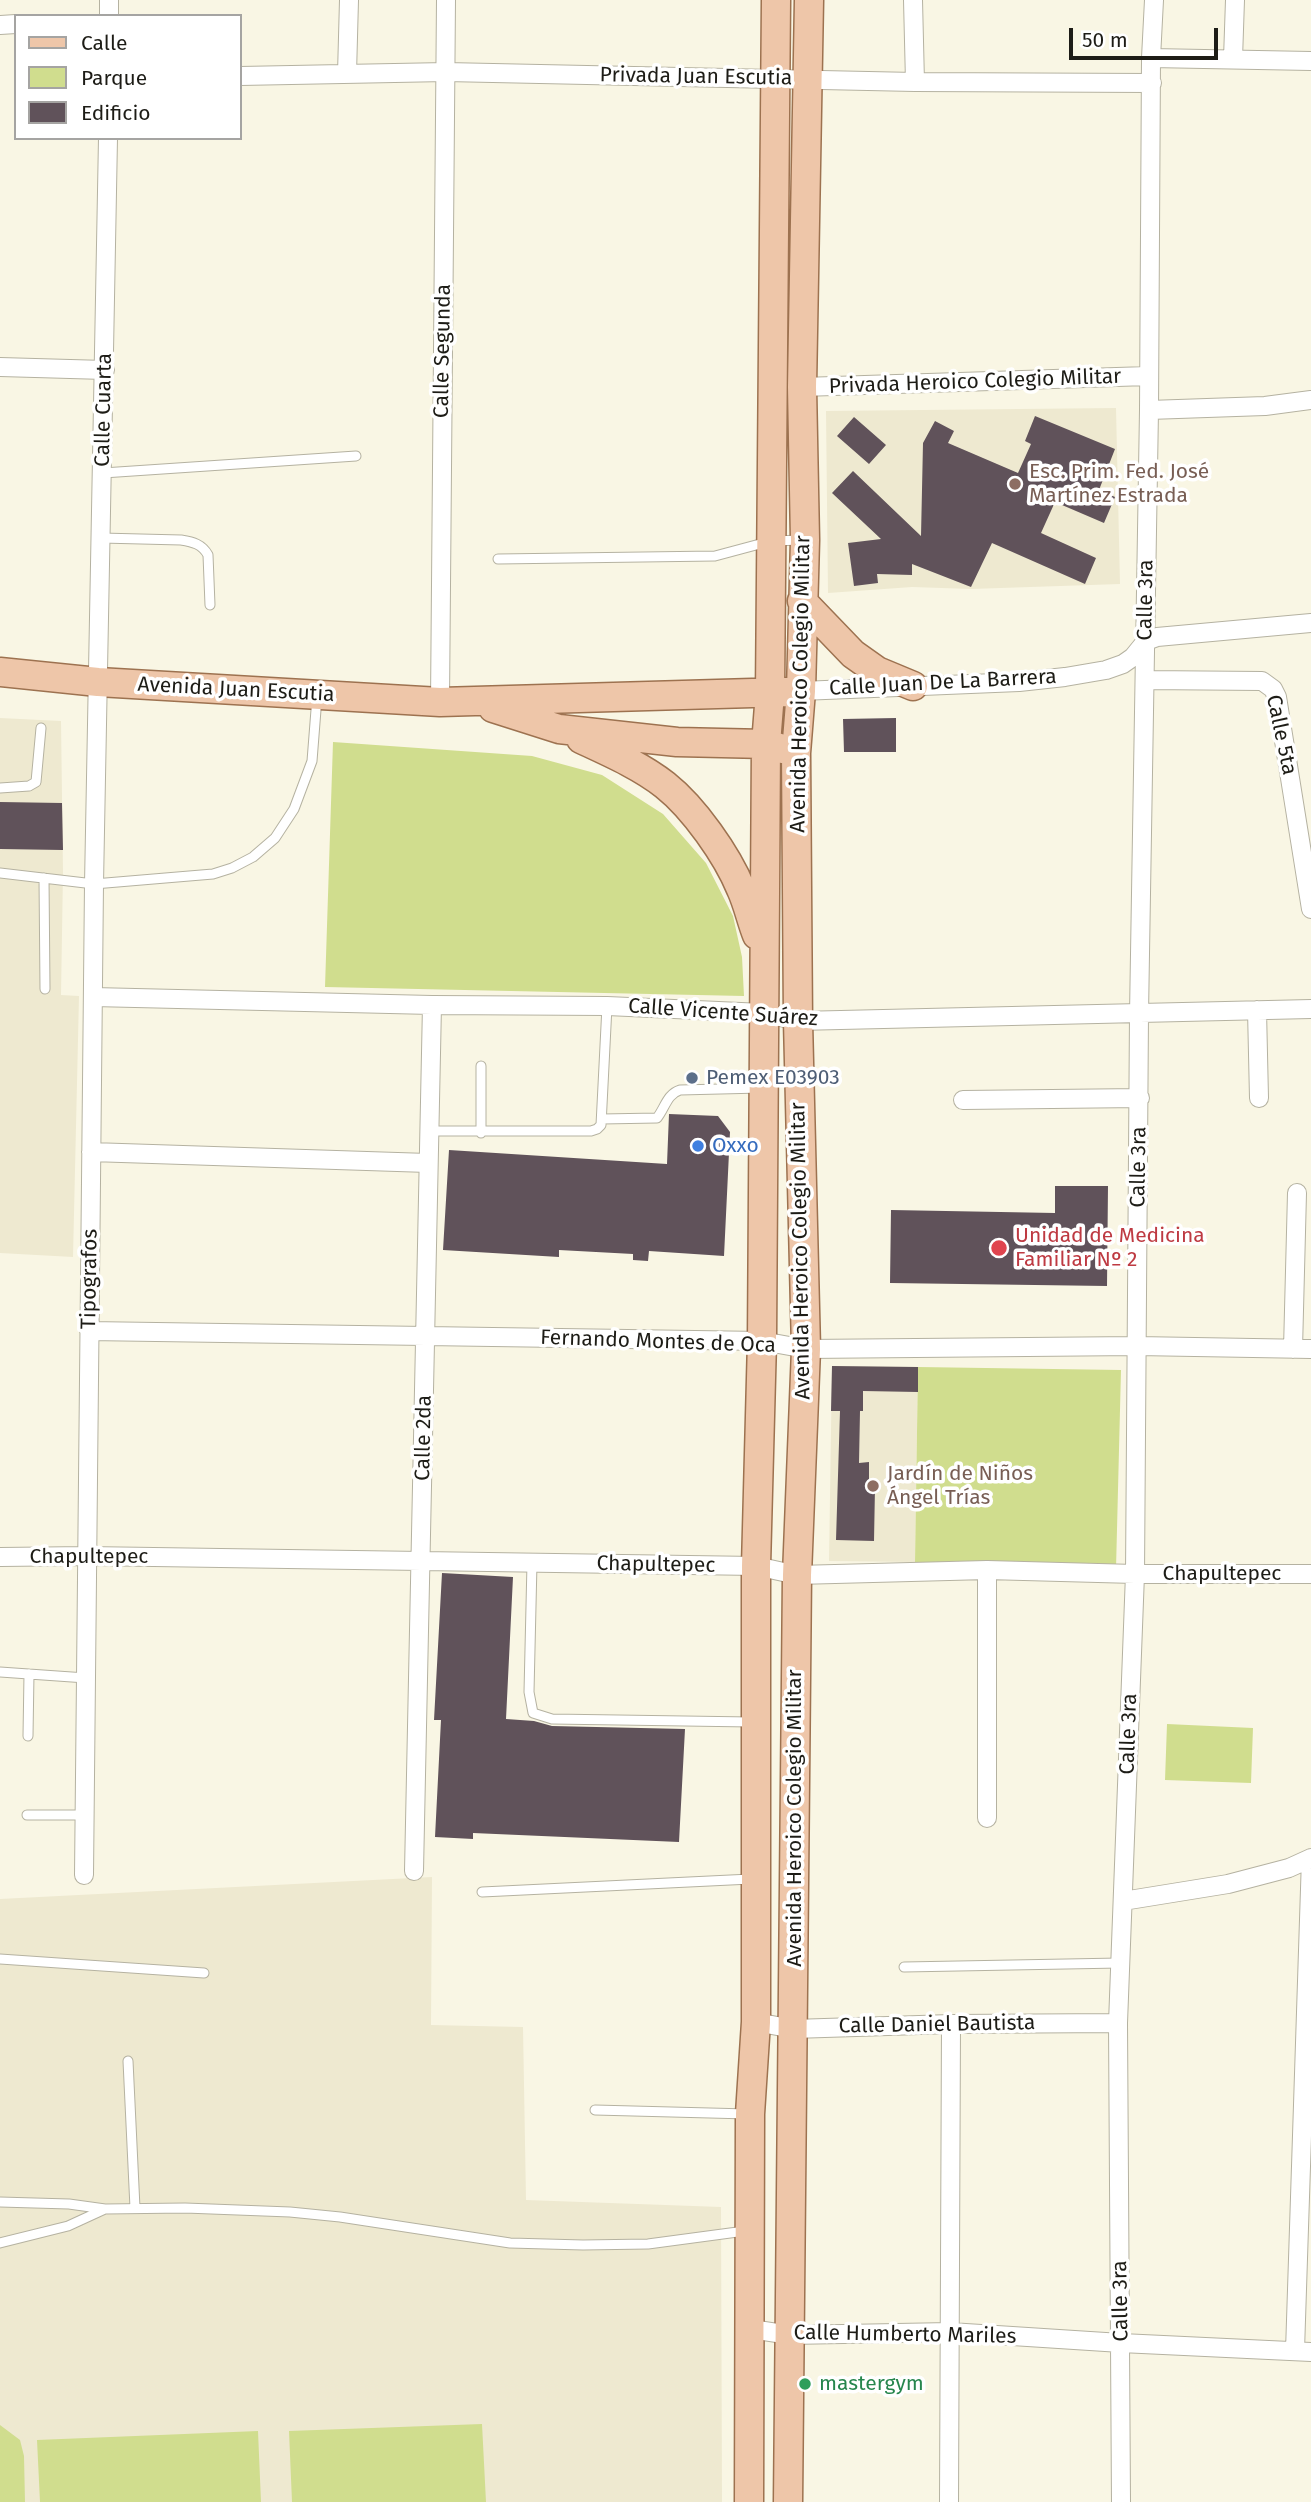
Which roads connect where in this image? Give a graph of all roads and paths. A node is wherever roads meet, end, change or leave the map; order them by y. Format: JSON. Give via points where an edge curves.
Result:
{"nodes":[{"id":1,"x":349,"y":0,"type":"edge"},
{"id":2,"x":446,"y":0,"type":"edge"},
{"id":3,"x":776,"y":0,"type":"edge"},
{"id":4,"x":809,"y":0,"type":"edge"},
{"id":5,"x":913,"y":0,"type":"edge"},
{"id":6,"x":1154,"y":0,"type":"edge"},
{"id":7,"x":1235,"y":0,"type":"edge"},
{"id":8,"x":1152,"y":58,"type":"junction"},
{"id":9,"x":1233,"y":59,"type":"junction"},
{"id":10,"x":1311,"y":61,"type":"edge"},
{"id":11,"x":446,"y":72,"type":"junction"},
{"id":12,"x":347,"y":74,"type":"junction"},
{"id":13,"x":242,"y":76,"type":"edge"},
{"id":14,"x":775,"y":78,"type":"junction"},
{"id":15,"x":809,"y":80,"type":"junction"},
{"id":16,"x":915,"y":82,"type":"junction"},
{"id":17,"x":1152,"y":83,"type":"junction"},
{"id":18,"x":108,"y":140,"type":"edge"},
{"id":19,"x":0,"y":367,"type":"edge"},
{"id":20,"x":105,"y":370,"type":"junction"},
{"id":21,"x":1149,"y":376,"type":"junction"},
{"id":22,"x":802,"y":387,"type":"junction"},
{"id":23,"x":1311,"y":400,"type":"edge"},
{"id":24,"x":1149,"y":410,"type":"junction"},
{"id":25,"x":356,"y":456,"type":"dead end"},
{"id":26,"x":103,"y":473,"type":"junction"},
{"id":27,"x":101,"y":538,"type":"junction"},
{"id":28,"x":805,"y":540,"type":"junction"},
{"id":29,"x":771,"y":541,"type":"junction"},
{"id":30,"x":498,"y":559,"type":"dead end"},
{"id":31,"x":802,"y":601,"type":"junction"},
{"id":32,"x":210,"y":605,"type":"dead end"},
{"id":33,"x":1311,"y":623,"type":"edge"},
{"id":34,"x":1146,"y":640,"type":"junction"},
{"id":35,"x":0,"y":672,"type":"edge"},
{"id":36,"x":1145,"y":680,"type":"junction"},
{"id":37,"x":98,"y":682,"type":"junction"},
{"id":38,"x":913,"y":687,"type":"junction"},
{"id":39,"x":801,"y":691,"type":"junction"},
{"id":40,"x":770,"y":693,"type":"junction"},
{"id":41,"x":317,"y":695,"type":"junction"},
{"id":42,"x":440,"y":702,"type":"junction"},
{"id":43,"x":473,"y":702,"type":"junction"},
{"id":44,"x":41,"y":728,"type":"dead end"},
{"id":45,"x":559,"y":729,"type":"junction"},
{"id":46,"x":766,"y":744,"type":"junction"},
{"id":47,"x":796,"y":753,"type":"junction"},
{"id":48,"x":0,"y":788,"type":"edge"},
{"id":49,"x":1307,"y":852,"type":"edge"},
{"id":50,"x":0,"y":873,"type":"edge"},
{"id":51,"x":44,"y":878,"type":"junction"},
{"id":52,"x":94,"y":884,"type":"junction"},
{"id":53,"x":1311,"y":909,"type":"edge"},
{"id":54,"x":764,"y":953,"type":"junction"},
{"id":55,"x":45,"y":989,"type":"dead end"},
{"id":56,"x":93,"y":997,"type":"junction"},
{"id":57,"x":432,"y":1005,"type":"junction"},
{"id":58,"x":607,"y":1006,"type":"junction"},
{"id":59,"x":1311,"y":1009,"type":"edge"},
{"id":60,"x":1257,"y":1010,"type":"junction"},
{"id":61,"x":763,"y":1013,"type":"junction"},
{"id":62,"x":1139,"y":1014,"type":"junction"},
{"id":63,"x":798,"y":1021,"type":"junction"},
{"id":64,"x":481,"y":1066,"type":"dead end"},
{"id":65,"x":763,"y":1087,"type":"junction"},
{"id":66,"x":1140,"y":1098,"type":"junction"},
{"id":67,"x":1259,"y":1098,"type":"dead end"},
{"id":68,"x":963,"y":1100,"type":"dead end"},
{"id":69,"x":602,"y":1119,"type":"junction"},
{"id":70,"x":429,"y":1131,"type":"junction"},
{"id":71,"x":481,"y":1133,"type":"junction"},
{"id":72,"x":91,"y":1152,"type":"junction"},
{"id":73,"x":428,"y":1163,"type":"junction"},
{"id":74,"x":1297,"y":1193,"type":"dead end"},
{"id":75,"x":89,"y":1331,"type":"junction"},
{"id":76,"x":426,"y":1336,"type":"junction"},
{"id":77,"x":762,"y":1341,"type":"junction"},
{"id":78,"x":1136,"y":1346,"type":"junction"},
{"id":79,"x":806,"y":1349,"type":"junction"},
{"id":80,"x":1302,"y":1349,"type":"edge"},
{"id":81,"x":87,"y":1556,"type":"junction"},
{"id":82,"x":0,"y":1557,"type":"edge"},
{"id":83,"x":421,"y":1561,"type":"junction"},
{"id":84,"x":532,"y":1563,"type":"junction"},
{"id":85,"x":756,"y":1566,"type":"junction"},
{"id":86,"x":987,"y":1570,"type":"junction"},
{"id":87,"x":1135,"y":1574,"type":"junction"},
{"id":88,"x":1311,"y":1574,"type":"edge"},
{"id":89,"x":797,"y":1575,"type":"junction"},
{"id":90,"x":0,"y":1672,"type":"edge"},
{"id":91,"x":29,"y":1674,"type":"junction"},
{"id":92,"x":86,"y":1678,"type":"junction"},
{"id":93,"x":756,"y":1723,"type":"junction"},
{"id":94,"x":28,"y":1736,"type":"dead end"},
{"id":95,"x":27,"y":1815,"type":"dead end"},
{"id":96,"x":84,"y":1815,"type":"junction"},
{"id":97,"x":987,"y":1818,"type":"dead end"},
{"id":98,"x":1311,"y":1858,"type":"edge"},
{"id":99,"x":414,"y":1871,"type":"dead end"},
{"id":100,"x":83,"y":1875,"type":"dead end"},
{"id":101,"x":756,"y":1879,"type":"junction"},
{"id":102,"x":482,"y":1892,"type":"dead end"},
{"id":103,"x":1123,"y":1901,"type":"junction"},
{"id":104,"x":0,"y":1959,"type":"edge"},
{"id":105,"x":1121,"y":1963,"type":"junction"},
{"id":106,"x":904,"y":1967,"type":"dead end"},
{"id":107,"x":204,"y":1973,"type":"dead end"},
{"id":108,"x":756,"y":2022,"type":"junction"},
{"id":109,"x":1118,"y":2022,"type":"junction"},
{"id":110,"x":951,"y":2024,"type":"junction"},
{"id":111,"x":793,"y":2029,"type":"junction"},
{"id":112,"x":128,"y":2061,"type":"dead end"},
{"id":113,"x":595,"y":2110,"type":"dead end"},
{"id":114,"x":750,"y":2114,"type":"junction"},
{"id":115,"x":0,"y":2202,"type":"edge"},
{"id":116,"x":135,"y":2208,"type":"junction"},
{"id":117,"x":105,"y":2209,"type":"junction"},
{"id":118,"x":750,"y":2230,"type":"junction"},
{"id":119,"x":0,"y":2242,"type":"edge"},
{"id":120,"x":751,"y":2329,"type":"junction"},
{"id":121,"x":950,"y":2332,"type":"junction"},
{"id":122,"x":790,"y":2335,"type":"junction"},
{"id":123,"x":1121,"y":2343,"type":"junction"},
{"id":124,"x":1303,"y":2352,"type":"edge"},
{"id":125,"x":749,"y":2502,"type":"edge"},
{"id":126,"x":788,"y":2502,"type":"edge"},
{"id":127,"x":949,"y":2502,"type":"edge"},
{"id":128,"x":1121,"y":2502,"type":"edge"}],
"edges":[{"from":1,"to":12,"type":"street"},
{"from":2,"to":11,"type":"street","name":"Calle Segunda"},
{"from":3,"to":14,"type":"main road","name":"Avenida Heroico Colegio Militar"},
{"from":4,"to":15,"type":"main road","name":"Avenida Heroico Colegio Militar"},
{"from":5,"to":16,"type":"street"},
{"from":6,"to":8,"type":"street","name":"Calle 3ra"},
{"from":7,"to":9,"type":"street"},
{"from":8,"to":9,"type":"street"},
{"from":8,"to":17,"type":"street","name":"Calle 3ra"},
{"from":9,"to":10,"type":"street"},
{"from":11,"to":12,"type":"street","name":"Privada Juan Escutia"},
{"from":11,"to":14,"type":"street","name":"Privada Juan Escutia"},
{"from":11,"to":42,"type":"street","name":"Calle Segunda"},
{"from":12,"to":13,"type":"street","name":"Privada Juan Escutia"},
{"from":14,"to":15,"type":"street","name":"Privada Juan Escutia"},
{"from":14,"to":29,"type":"main road","name":"Avenida Heroico Colegio Militar"},
{"from":15,"to":16,"type":"street","name":"Privada Juan Escutia"},
{"from":15,"to":22,"type":"main road","name":"Avenida Heroico Colegio Militar"},
{"from":16,"to":17,"type":"street","name":"Privada Juan Escutia"},
{"from":17,"to":21,"type":"street","name":"Calle 3ra"},
{"from":18,"to":20,"type":"street","name":"Calle Cuarta"},
{"from":19,"to":20,"type":"street"},
{"from":20,"to":26,"type":"street","name":"Calle Cuarta"},
{"from":21,"to":22,"type":"street","name":"Privada Heroico Colegio Militar"},
{"from":21,"to":24,"type":"street","name":"Calle 3ra"},
{"from":22,"to":28,"type":"main road","name":"Avenida Heroico Colegio Militar"},
{"from":23,"to":24,"type":"street"},
{"from":24,"to":34,"type":"street","name":"Calle 3ra"},
{"from":25,"to":26,"type":"lane"},
{"from":26,"to":27,"type":"street","name":"Calle Cuarta"},
{"from":27,"to":32,"type":"lane","via":[[181,540],[204,548]]},
{"from":27,"to":37,"type":"street","name":"Calle Cuarta"},
{"from":28,"to":29,"type":"lane"},
{"from":28,"to":31,"type":"main road","name":"Avenida Heroico Colegio Militar"},
{"from":29,"to":30,"type":"lane","via":[[715,556]]},
{"from":29,"to":40,"type":"main road","name":"Avenida Heroico Colegio Militar"},
{"from":31,"to":38,"type":"main road","via":[[853,654]]},
{"from":31,"to":39,"type":"main road","name":"Avenida Heroico Colegio Militar"},
{"from":33,"to":34,"type":"street"},
{"from":34,"to":36,"type":"street","name":"Calle 3ra"},
{"from":34,"to":38,"type":"street","name":"Calle Juan De La Barrera","via":[[1133,657],[1106,670],[1019,682]]},
{"from":35,"to":37,"type":"main road","name":"Avenida Juan Escutia"},
{"from":36,"to":49,"type":"street","name":"Calle 5ta","via":[[1269,684],[1277,697]]},
{"from":36,"to":62,"type":"street","name":"Calle 3ra"},
{"from":37,"to":41,"type":"main road","name":"Avenida Juan Escutia"},
{"from":37,"to":52,"type":"street","name":"Tipografos"},
{"from":38,"to":39,"type":"street","name":"Calle Juan De La Barrera"},
{"from":39,"to":40,"type":"main road","name":"Calle Juan De La Barrera"},
{"from":39,"to":47,"type":"main road","name":"Avenida Heroico Colegio Militar"},
{"from":40,"to":43,"type":"main road","name":"Avenida Juan Escutia"},
{"from":40,"to":46,"type":"main road","name":"Avenida Heroico Colegio Militar"},
{"from":41,"to":42,"type":"main road","name":"Avenida Juan Escutia"},
{"from":41,"to":52,"type":"lane","via":[[312,761],[294,809],[275,838],[253,857],[213,874]]},
{"from":42,"to":43,"type":"main road","name":"Avenida Juan Escutia"},
{"from":43,"to":45,"type":"main road","name":"Avenida Juan Escutia"},
{"from":44,"to":48,"type":"lane","via":[[36,782]]},
{"from":45,"to":46,"type":"main road","name":"Avenida Juan Escutia","via":[[677,742]]},
{"from":45,"to":54,"type":"main road","via":[[640,769],[690,810],[741,888]]},
{"from":46,"to":47,"type":"main road","name":"Avenida Juan Escutia"},
{"from":46,"to":54,"type":"main road","name":"Avenida Heroico Colegio Militar"},
{"from":47,"to":63,"type":"main road","name":"Avenida Heroico Colegio Militar"},
{"from":49,"to":53,"type":"street","name":"Calle 5ta"},
{"from":50,"to":51,"type":"lane"},
{"from":51,"to":52,"type":"lane"},
{"from":51,"to":55,"type":"lane"},
{"from":52,"to":56,"type":"street","name":"Tipografos"},
{"from":54,"to":61,"type":"main road","name":"Avenida Heroico Colegio Militar"},
{"from":56,"to":57,"type":"street","name":"Calle Vicente Suárez"},
{"from":56,"to":72,"type":"street","name":"Tipografos"},
{"from":57,"to":58,"type":"street","name":"Calle Vicente Suárez"},
{"from":57,"to":70,"type":"street","name":"Calle 2da"},
{"from":58,"to":61,"type":"street","name":"Calle Vicente Suárez"},
{"from":58,"to":69,"type":"lane"},
{"from":59,"to":60,"type":"street","name":"Calle Vicente Suárez"},
{"from":60,"to":62,"type":"street","name":"Calle Vicente Suárez"},
{"from":60,"to":67,"type":"street"},
{"from":61,"to":63,"type":"street","name":"Calle Vicente Suárez"},
{"from":61,"to":65,"type":"main road","name":"Avenida Heroico Colegio Militar"},
{"from":62,"to":63,"type":"street","name":"Calle Vicente Suárez"},
{"from":62,"to":66,"type":"street","name":"Calle 3ra"},
{"from":63,"to":79,"type":"main road","name":"Avenida Heroico Colegio Militar"},
{"from":64,"to":71,"type":"lane"},
{"from":65,"to":69,"type":"lane","via":[[680,1090],[673,1092],[657,1118]]},
{"from":65,"to":77,"type":"main road","name":"Avenida Heroico Colegio Militar"},
{"from":66,"to":68,"type":"street"},
{"from":66,"to":78,"type":"street","name":"Calle 3ra"},
{"from":69,"to":71,"type":"lane","via":[[591,1131]]},
{"from":70,"to":71,"type":"lane"},
{"from":70,"to":73,"type":"street","name":"Calle 2da"},
{"from":72,"to":73,"type":"street"},
{"from":72,"to":75,"type":"street","name":"Tipografos"},
{"from":73,"to":76,"type":"street","name":"Calle 2da"},
{"from":74,"to":80,"type":"street"},
{"from":75,"to":76,"type":"street","name":"Fernando Montes de Oca"},
{"from":75,"to":81,"type":"street","name":"Tipografos"},
{"from":76,"to":77,"type":"street","name":"Fernando Montes de Oca"},
{"from":76,"to":83,"type":"street","name":"Calle 2da"},
{"from":77,"to":79,"type":"street","name":"Fernando Montes de Oca"},
{"from":77,"to":85,"type":"main road","name":"Avenida Heroico Colegio Militar"},
{"from":78,"to":79,"type":"street","name":"Fernando Montes de Oca"},
{"from":78,"to":80,"type":"street","name":"Fernando Montes de Oca"},
{"from":78,"to":87,"type":"street","name":"Calle 3ra"},
{"from":79,"to":89,"type":"main road","name":"Avenida Heroico Colegio Militar"},
{"from":81,"to":82,"type":"street","name":"Chapultepec"},
{"from":81,"to":83,"type":"street","name":"Chapultepec"},
{"from":81,"to":92,"type":"street","name":"Tipografos"},
{"from":83,"to":84,"type":"street","name":"Chapultepec"},
{"from":83,"to":99,"type":"street","name":"Calle 2da"},
{"from":84,"to":85,"type":"street","name":"Chapultepec"},
{"from":84,"to":93,"type":"lane","via":[[529,1692],[533,1713],[552,1720]]},
{"from":85,"to":89,"type":"street","name":"Chapultepec"},
{"from":85,"to":93,"type":"main road","name":"Avenida Heroico Colegio Militar"},
{"from":86,"to":87,"type":"street","name":"Chapultepec"},
{"from":86,"to":89,"type":"street","name":"Chapultepec"},
{"from":86,"to":97,"type":"street"},
{"from":87,"to":88,"type":"street","name":"Chapultepec"},
{"from":87,"to":103,"type":"street","name":"Calle 3ra"},
{"from":89,"to":111,"type":"main road","name":"Avenida Heroico Colegio Militar"},
{"from":90,"to":91,"type":"lane"},
{"from":91,"to":92,"type":"lane"},
{"from":91,"to":94,"type":"lane"},
{"from":92,"to":96,"type":"street","name":"Tipografos"},
{"from":93,"to":101,"type":"main road","name":"Avenida Heroico Colegio Militar"},
{"from":95,"to":96,"type":"lane"},
{"from":96,"to":100,"type":"street","name":"Tipografos"},
{"from":98,"to":103,"type":"street","via":[[1228,1884]]},
{"from":98,"to":124,"type":"street"},
{"from":101,"to":102,"type":"lane"},
{"from":101,"to":108,"type":"main road","name":"Avenida Heroico Colegio Militar"},
{"from":103,"to":105,"type":"street","name":"Calle 3ra"},
{"from":104,"to":107,"type":"lane"},
{"from":105,"to":106,"type":"lane"},
{"from":105,"to":109,"type":"street","name":"Calle 3ra"},
{"from":108,"to":111,"type":"street","name":"Calle Daniel Bautista"},
{"from":108,"to":114,"type":"main road","name":"Avenida Heroico Colegio Militar"},
{"from":109,"to":110,"type":"street","name":"Calle Daniel Bautista"},
{"from":109,"to":123,"type":"street","name":"Calle 3ra"},
{"from":110,"to":111,"type":"street","name":"Calle Daniel Bautista"},
{"from":110,"to":121,"type":"street"},
{"from":111,"to":122,"type":"main road","name":"Avenida Heroico Colegio Militar"},
{"from":112,"to":116,"type":"lane"},
{"from":113,"to":114,"type":"lane"},
{"from":114,"to":118,"type":"main road","name":"Avenida Heroico Colegio Militar"},
{"from":115,"to":117,"type":"lane"},
{"from":116,"to":117,"type":"lane"},
{"from":116,"to":118,"type":"lane","via":[[290,2212],[510,2242],[583,2245],[648,2244]]},
{"from":117,"to":119,"type":"lane","via":[[68,2226]]},
{"from":118,"to":120,"type":"main road","name":"Avenida Heroico Colegio Militar"},
{"from":120,"to":122,"type":"street","name":"Calle Humberto Mariles"},
{"from":120,"to":125,"type":"main road","name":"Avenida Heroico Colegio Militar"},
{"from":121,"to":122,"type":"street","name":"Calle Humberto Mariles"},
{"from":121,"to":123,"type":"street","name":"Calle Humberto Mariles"},
{"from":121,"to":127,"type":"street"},
{"from":122,"to":126,"type":"main road","name":"Avenida Heroico Colegio Militar"},
{"from":123,"to":124,"type":"street","name":"Calle Humberto Mariles"},
{"from":123,"to":128,"type":"street","name":"Calle 3ra"}]}
